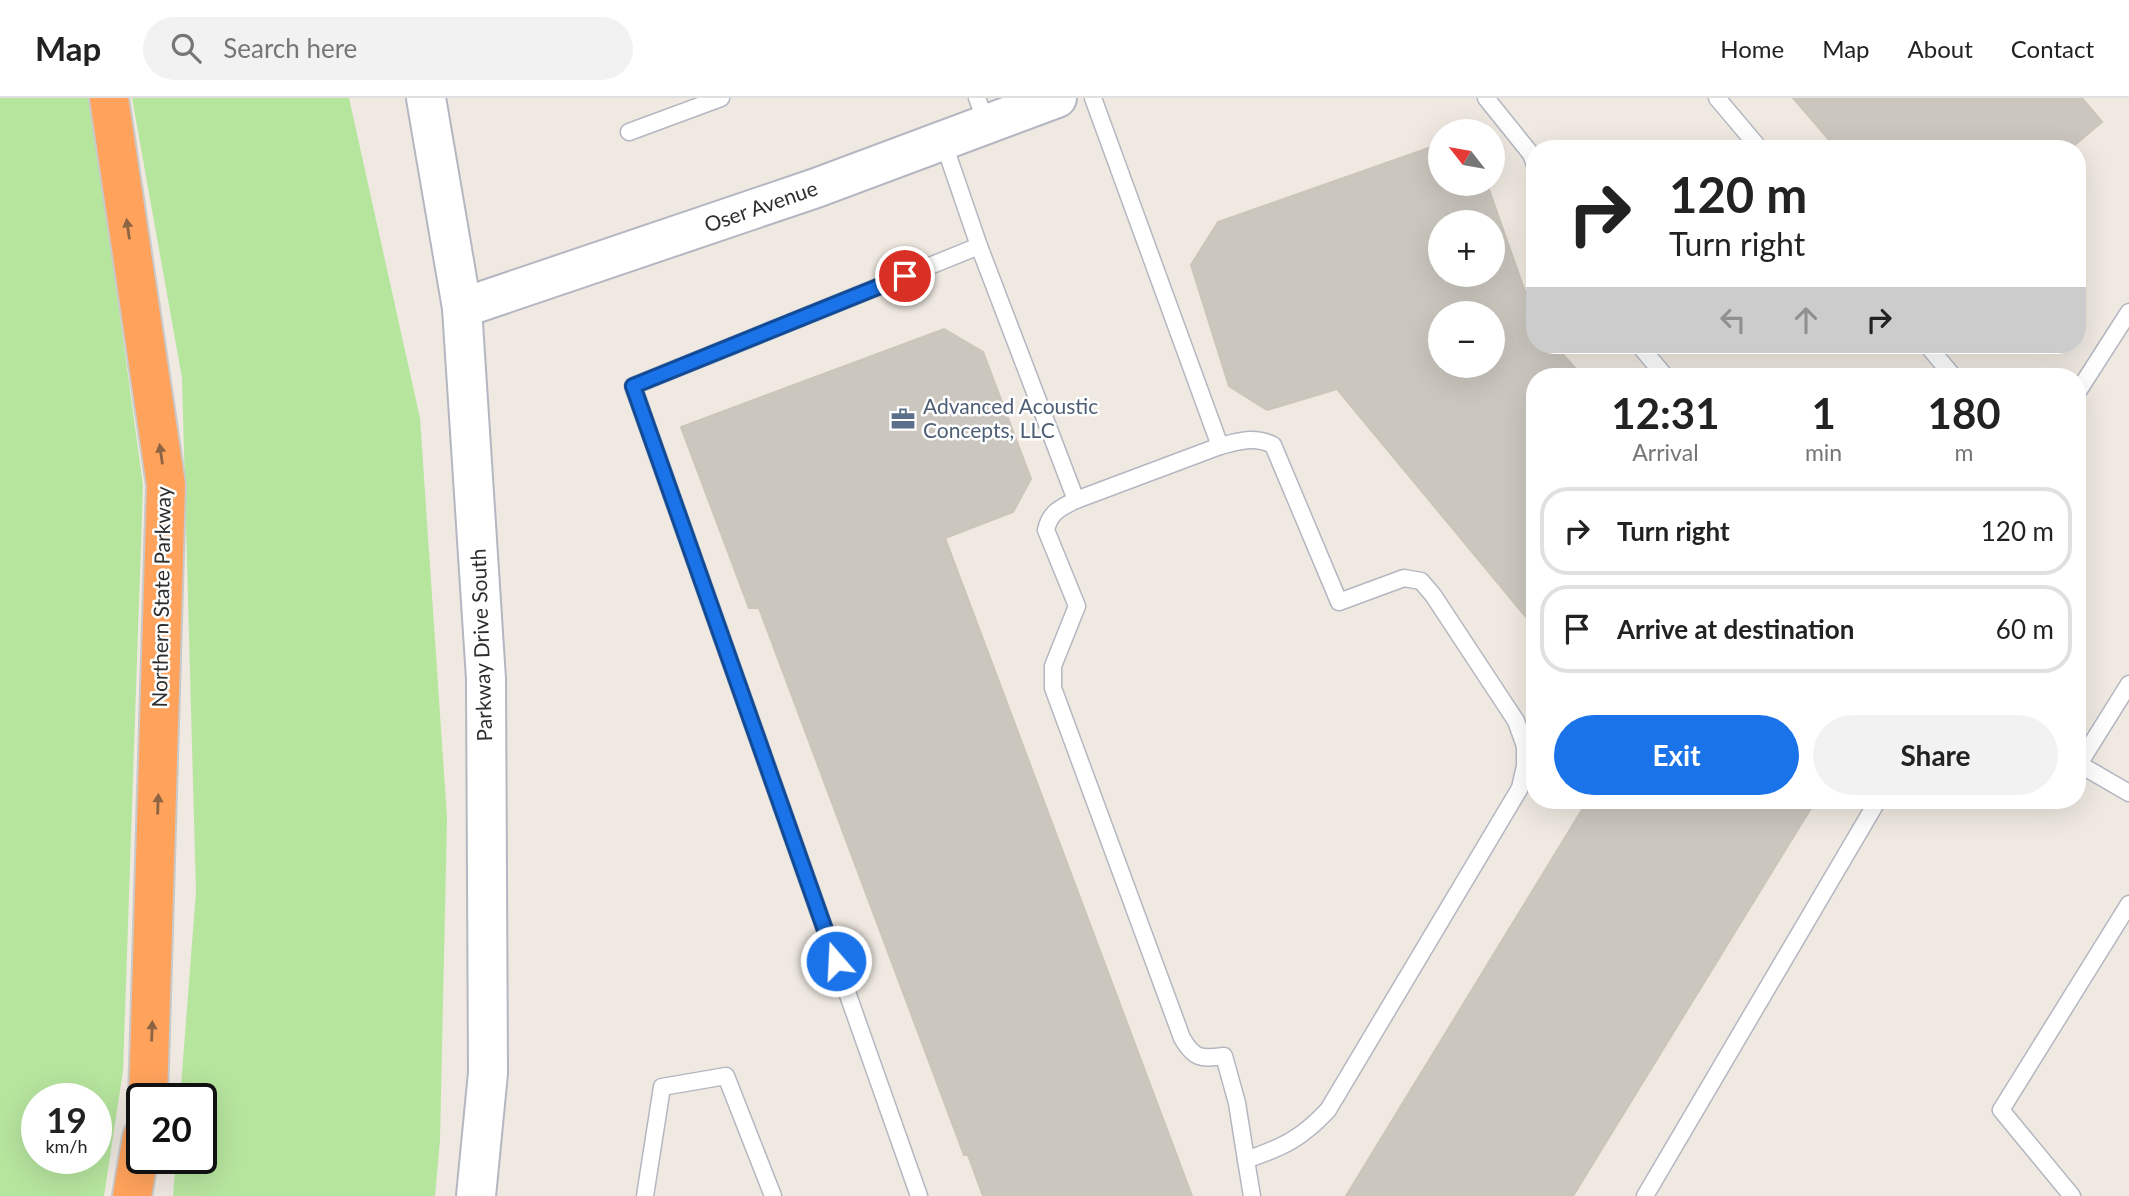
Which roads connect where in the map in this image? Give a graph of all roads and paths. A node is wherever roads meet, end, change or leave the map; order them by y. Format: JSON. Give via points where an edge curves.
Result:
{"nodes":[{"id":1,"x":109,"y":98,"type":"edge"},
{"id":2,"x":426,"y":98,"type":"edge"},
{"id":3,"x":721,"y":98,"type":"edge"},
{"id":4,"x":1058,"y":98,"type":"edge"},
{"id":5,"x":1093,"y":98,"type":"edge"},
{"id":6,"x":1486,"y":98,"type":"edge"},
{"id":7,"x":1717,"y":98,"type":"edge"},
{"id":8,"x":982,"y":111,"type":"edge"},
{"id":9,"x":629,"y":132,"type":"dead end"},
{"id":10,"x":1752,"y":140,"type":"edge"},
{"id":11,"x":943,"y":141,"type":"junction"},
{"id":12,"x":1526,"y":148,"type":"edge"},
{"id":13,"x":979,"y":246,"type":"junction"},
{"id":14,"x":462,"y":308,"type":"junction"},
{"id":15,"x":2129,"y":312,"type":"edge"},
{"id":16,"x":1647,"y":354,"type":"edge"},
{"id":17,"x":1935,"y":354,"type":"edge"},
{"id":18,"x":1658,"y":368,"type":"edge"},
{"id":19,"x":1947,"y":368,"type":"edge"},
{"id":20,"x":2086,"y":379,"type":"edge"},
{"id":21,"x":1220,"y":446,"type":"junction"},
{"id":22,"x":1076,"y":500,"type":"junction"},
{"id":23,"x":2129,"y":684,"type":"edge"},
{"id":24,"x":2086,"y":753,"type":"edge"},
{"id":25,"x":2086,"y":768,"type":"edge"},
{"id":26,"x":2129,"y":793,"type":"edge"},
{"id":27,"x":1873,"y":809,"type":"edge"},
{"id":28,"x":2129,"y":904,"type":"edge"},
{"id":29,"x":148,"y":1083,"type":"edge"},
{"id":30,"x":1246,"y":1160,"type":"junction"},
{"id":31,"x":136,"y":1174,"type":"edge"},
{"id":32,"x":132,"y":1196,"type":"edge"},
{"id":33,"x":477,"y":1196,"type":"edge"},
{"id":34,"x":645,"y":1196,"type":"edge"},
{"id":35,"x":773,"y":1196,"type":"edge"},
{"id":36,"x":919,"y":1196,"type":"edge"},
{"id":37,"x":1252,"y":1196,"type":"edge"},
{"id":38,"x":1645,"y":1196,"type":"edge"},
{"id":39,"x":2072,"y":1196,"type":"edge"}],
"edges":[{"from":29,"to":1,"type":"highway","name":"Northern State Parkway","one_way":true,"via":[[166,485]]},
{"from":2,"to":14,"type":"street","name":"Parkway Drive South"},
{"from":3,"to":9,"type":"lane"},
{"from":4,"to":8,"type":"street","name":"Oser Avenue"},
{"from":5,"to":21,"type":"lane"},
{"from":6,"to":12,"type":"lane"},
{"from":7,"to":10,"type":"lane"},
{"from":8,"to":11,"type":"street","name":"Oser Avenue"},
{"from":11,"to":13,"type":"lane"},
{"from":11,"to":14,"type":"street","name":"Oser Avenue"},
{"from":13,"to":22,"type":"lane"},
{"from":13,"to":36,"type":"lane","via":[[633,386]]},
{"from":14,"to":33,"type":"street","name":"Parkway Drive South","via":[[486,678],[488,1073]]},
{"from":15,"to":20,"type":"lane"},
{"from":16,"to":18,"type":"lane"},
{"from":17,"to":19,"type":"lane"},
{"from":21,"to":22,"type":"lane"},
{"from":21,"to":30,"type":"lane","via":[[1247,439],[1273,445],[1339,603],[1404,578],[1421,581],[1516,721],[1525,746],[1520,788],[1328,1110],[1311,1129],[1284,1147]]},
{"from":22,"to":30,"type":"lane","via":[[1055,510],[1046,530],[1077,606],[1053,666],[1053,688],[1182,1038],[1189,1051],[1203,1059],[1224,1056]]},
{"from":23,"to":24,"type":"lane"},
{"from":25,"to":26,"type":"lane"},
{"from":27,"to":38,"type":"lane"},
{"from":28,"to":39,"type":"lane","via":[[2001,1110]]},
{"from":30,"to":37,"type":"lane"},
{"from":31,"to":32,"type":"highway"},
{"from":34,"to":35,"type":"lane","via":[[662,1087],[726,1076]]}]}
